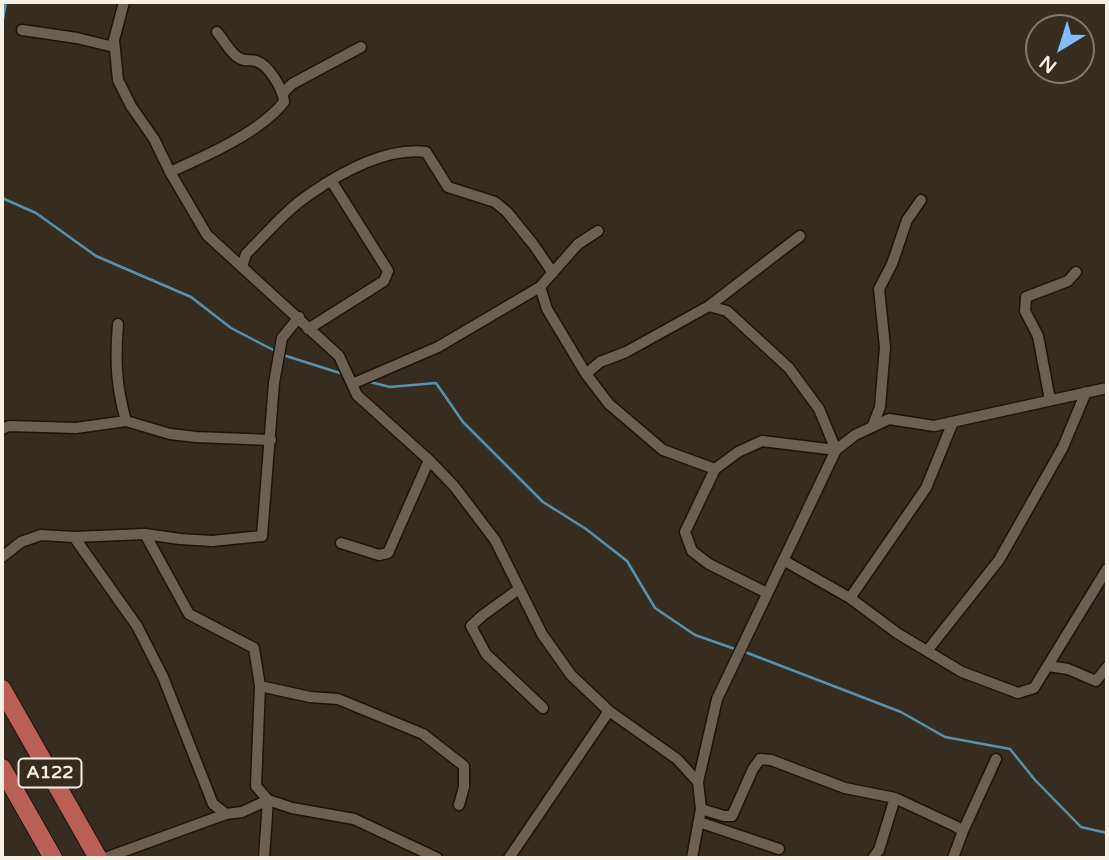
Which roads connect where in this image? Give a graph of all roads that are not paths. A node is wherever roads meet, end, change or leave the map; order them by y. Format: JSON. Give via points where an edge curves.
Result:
{"nodes":[{"id":1,"x":124,"y":2,"type":"edge"},
{"id":2,"x":23,"y":30,"type":"dead end"},
{"id":3,"x":218,"y":32,"type":"dead end"},
{"id":4,"x":114,"y":47,"type":"junction"},
{"id":5,"x":361,"y":47,"type":"dead end"},
{"id":6,"x":283,"y":93,"type":"junction"},
{"id":7,"x":170,"y":172,"type":"junction"},
{"id":8,"x":331,"y":182,"type":"junction"},
{"id":9,"x":921,"y":200,"type":"dead end"},
{"id":10,"x":598,"y":231,"type":"dead end"},
{"id":11,"x":800,"y":236,"type":"dead end"},
{"id":12,"x":242,"y":267,"type":"junction"},
{"id":13,"x":1076,"y":272,"type":"dead end"},
{"id":14,"x":554,"y":274,"type":"junction"},
{"id":15,"x":540,"y":288,"type":"junction"},
{"id":16,"x":709,"y":306,"type":"junction"},
{"id":17,"x":299,"y":317,"type":"junction"},
{"id":18,"x":118,"y":324,"type":"dead end"},
{"id":19,"x":308,"y":329,"type":"junction"},
{"id":20,"x":579,"y":361,"type":"junction"},
{"id":21,"x":600,"y":362,"type":"junction"},
{"id":22,"x":586,"y":374,"type":"junction"},
{"id":23,"x":352,"y":384,"type":"junction"},
{"id":24,"x":1107,"y":388,"type":"edge"},
{"id":25,"x":1086,"y":392,"type":"junction"},
{"id":26,"x":1050,"y":400,"type":"junction"},
{"id":27,"x":126,"y":422,"type":"junction"},
{"id":28,"x":953,"y":422,"type":"junction"},
{"id":29,"x":873,"y":425,"type":"junction"},
{"id":30,"x":2,"y":429,"type":"edge"},
{"id":31,"x":271,"y":440,"type":"junction"},
{"id":32,"x":836,"y":450,"type":"junction"},
{"id":33,"x":429,"y":460,"type":"junction"},
{"id":34,"x":715,"y":469,"type":"junction"},
{"id":35,"x":145,"y":534,"type":"junction"},
{"id":36,"x":74,"y":537,"type":"junction"},
{"id":37,"x":341,"y":543,"type":"dead end"},
{"id":38,"x":2,"y":557,"type":"edge"},
{"id":39,"x":783,"y":560,"type":"junction"},
{"id":40,"x":1107,"y":569,"type":"edge"},
{"id":41,"x":519,"y":589,"type":"junction"},
{"id":42,"x":767,"y":593,"type":"junction"},
{"id":43,"x":850,"y":598,"type":"junction"},
{"id":44,"x":927,"y":651,"type":"junction"},
{"id":45,"x":1048,"y":666,"type":"junction"},
{"id":46,"x":1107,"y":667,"type":"edge"},
{"id":47,"x":260,"y":686,"type":"junction"},
{"id":48,"x":2,"y":689,"type":"edge"},
{"id":49,"x":542,"y":708,"type":"dead end"},
{"id":50,"x":609,"y":711,"type":"junction"},
{"id":51,"x":996,"y":759,"type":"dead end"},
{"id":52,"x":2,"y":768,"type":"edge"},
{"id":53,"x":698,"y":782,"type":"junction"},
{"id":54,"x":895,"y":799,"type":"junction"},
{"id":55,"x":268,"y":800,"type":"junction"},
{"id":56,"x":459,"y":805,"type":"dead end"},
{"id":57,"x":701,"y":809,"type":"junction"},
{"id":58,"x":226,"y":814,"type":"junction"},
{"id":59,"x":699,"y":822,"type":"junction"},
{"id":60,"x":963,"y":831,"type":"junction"},
{"id":61,"x":779,"y":849,"type":"dead end"},
{"id":62,"x":53,"y":858,"type":"edge"},
{"id":63,"x":98,"y":858,"type":"edge"},
{"id":64,"x":104,"y":858,"type":"edge"},
{"id":65,"x":264,"y":858,"type":"edge"},
{"id":66,"x":437,"y":858,"type":"edge"},
{"id":67,"x":509,"y":858,"type":"edge"},
{"id":68,"x":692,"y":858,"type":"edge"},
{"id":69,"x":873,"y":858,"type":"edge"},
{"id":70,"x":953,"y":858,"type":"edge"}],
"edges":[{"from":1,"to":4,"type":"street"},
{"from":2,"to":4,"type":"street"},
{"from":3,"to":6,"type":"street","via":[[239,58],[257,61],[266,69]]},
{"from":4,"to":7,"type":"street","via":[[118,80]]},
{"from":5,"to":6,"type":"street"},
{"from":6,"to":7,"type":"street","via":[[279,108],[244,134]]},
{"from":7,"to":12,"type":"street","via":[[207,235]]},
{"from":8,"to":12,"type":"street","via":[[287,214],[246,254]]},
{"from":8,"to":14,"type":"street","via":[[372,159],[413,150],[426,152],[448,187],[495,202],[507,212]]},
{"from":8,"to":19,"type":"street","via":[[388,271],[384,281]]},
{"from":9,"to":29,"type":"street","via":[[907,220],[879,289],[885,347],[880,407]]},
{"from":10,"to":14,"type":"street","via":[[578,244]]},
{"from":11,"to":16,"type":"street"},
{"from":12,"to":17,"type":"street"},
{"from":13,"to":26,"type":"street","via":[[1068,281],[1026,297],[1025,311],[1038,336]]},
{"from":14,"to":15,"type":"street"},
{"from":15,"to":20,"type":"street","via":[[547,309]]},
{"from":15,"to":23,"type":"street","via":[[438,347]]},
{"from":16,"to":21,"type":"street"},
{"from":16,"to":32,"type":"street","via":[[727,311],[789,368],[819,409]]},
{"from":17,"to":19,"type":"street"},
{"from":17,"to":31,"type":"street","via":[[282,338]]},
{"from":18,"to":27,"type":"street","via":[[114,362]]},
{"from":19,"to":23,"type":"street","via":[[339,356]]},
{"from":20,"to":21,"type":"street"},
{"from":20,"to":22,"type":"street"},
{"from":21,"to":22,"type":"street"},
{"from":22,"to":34,"type":"street","via":[[609,404],[663,450]]},
{"from":23,"to":33,"type":"street","via":[[356,395]]},
{"from":24,"to":25,"type":"street"},
{"from":25,"to":26,"type":"street"},
{"from":25,"to":44,"type":"street","via":[[1063,447],[999,560]]},
{"from":26,"to":28,"type":"street"},
{"from":27,"to":30,"type":"street"},
{"from":27,"to":31,"type":"street","via":[[196,438]]},
{"from":28,"to":29,"type":"street","via":[[934,426],[890,419]]},
{"from":28,"to":43,"type":"street","via":[[926,488]]},
{"from":29,"to":32,"type":"street"},
{"from":31,"to":35,"type":"street","via":[[262,536],[212,541]]},
{"from":32,"to":34,"type":"street","via":[[762,441]]},
{"from":32,"to":39,"type":"street"},
{"from":33,"to":37,"type":"street","via":[[388,552],[379,555]]},
{"from":33,"to":41,"type":"street","via":[[495,540]]},
{"from":34,"to":42,"type":"street","via":[[685,532],[692,551]]},
{"from":35,"to":36,"type":"street"},
{"from":35,"to":47,"type":"street","via":[[189,614],[254,649]]},
{"from":36,"to":38,"type":"street","via":[[41,535],[21,542]]},
{"from":36,"to":58,"type":"street","via":[[136,626],[163,677],[214,804]]},
{"from":39,"to":42,"type":"street"},
{"from":39,"to":43,"type":"street"},
{"from":40,"to":45,"type":"street"},
{"from":41,"to":49,"type":"street","via":[[471,626],[486,654]]},
{"from":41,"to":50,"type":"street","via":[[542,634],[571,675]]},
{"from":42,"to":53,"type":"street","via":[[717,699]]},
{"from":43,"to":44,"type":"street"},
{"from":44,"to":45,"type":"street","via":[[962,672],[1018,693],[1034,688]]},
{"from":45,"to":46,"type":"street","via":[[1096,681]]},
{"from":47,"to":55,"type":"street","via":[[256,786]]},
{"from":47,"to":56,"type":"street","via":[[338,699],[423,734],[464,766]]},
{"from":48,"to":63,"type":"highway","number":"A122"},
{"from":50,"to":53,"type":"street","via":[[677,759]]},
{"from":50,"to":67,"type":"street"},
{"from":51,"to":60,"type":"street"},
{"from":52,"to":62,"type":"highway","number":"A122"},
{"from":53,"to":57,"type":"street"},
{"from":54,"to":57,"type":"street","via":[[845,788],[760,759],[732,816]]},
{"from":54,"to":60,"type":"street"},
{"from":54,"to":69,"type":"street"},
{"from":55,"to":58,"type":"street"},
{"from":55,"to":65,"type":"street"},
{"from":55,"to":66,"type":"street","via":[[354,818]]},
{"from":57,"to":59,"type":"street"},
{"from":58,"to":64,"type":"street"},
{"from":59,"to":61,"type":"street"},
{"from":59,"to":68,"type":"street"},
{"from":60,"to":70,"type":"street"}]}
